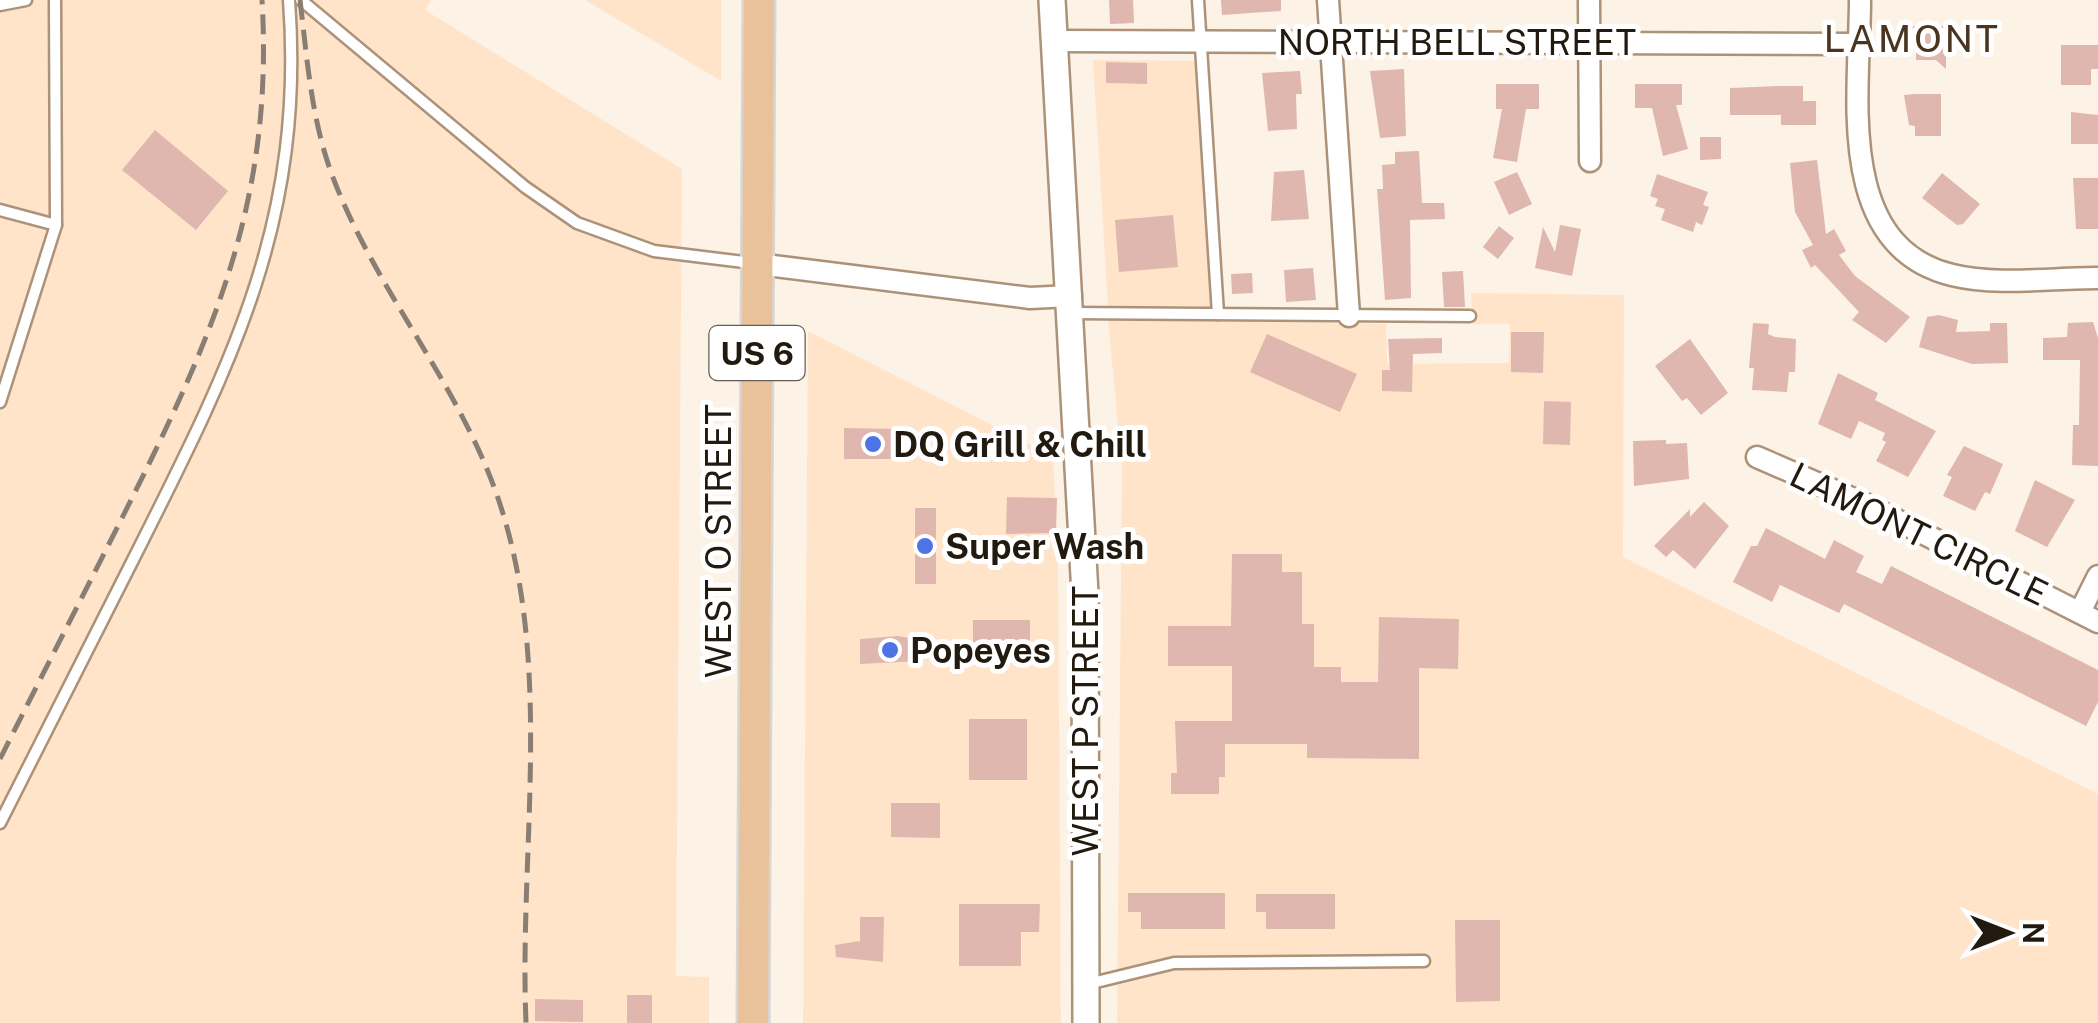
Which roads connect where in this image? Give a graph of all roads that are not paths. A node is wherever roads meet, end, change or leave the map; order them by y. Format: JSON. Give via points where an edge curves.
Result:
{"nodes":[{"id":1,"x":26,"y":0,"type":"edge"},
{"id":2,"x":55,"y":0,"type":"edge"},
{"id":3,"x":289,"y":0,"type":"edge"},
{"id":4,"x":301,"y":0,"type":"edge"},
{"id":5,"x":759,"y":0,"type":"edge"},
{"id":6,"x":1052,"y":0,"type":"edge"},
{"id":7,"x":1198,"y":0,"type":"edge"},
{"id":8,"x":1328,"y":0,"type":"edge"},
{"id":9,"x":1589,"y":0,"type":"edge"},
{"id":10,"x":1860,"y":0,"type":"edge"},
{"id":11,"x":0,"y":5,"type":"edge"},
{"id":12,"x":1055,"y":41,"type":"junction"},
{"id":13,"x":1199,"y":42,"type":"junction"},
{"id":14,"x":1331,"y":42,"type":"junction"},
{"id":15,"x":1588,"y":42,"type":"junction"},
{"id":16,"x":1860,"y":44,"type":"junction"},
{"id":17,"x":1590,"y":161,"type":"dead end"},
{"id":18,"x":0,"y":210,"type":"edge"},
{"id":19,"x":56,"y":225,"type":"junction"},
{"id":20,"x":758,"y":264,"type":"junction"},
{"id":21,"x":2098,"y":278,"type":"edge"},
{"id":22,"x":1071,"y":304,"type":"junction"},
{"id":23,"x":1218,"y":314,"type":"junction"},
{"id":24,"x":1349,"y":316,"type":"junction"},
{"id":25,"x":1470,"y":316,"type":"dead end"},
{"id":26,"x":4,"y":378,"type":"edge"},
{"id":27,"x":0,"y":402,"type":"edge"},
{"id":28,"x":1757,"y":457,"type":"dead end"},
{"id":29,"x":2098,"y":576,"type":"edge"},
{"id":30,"x":2089,"y":617,"type":"edge"},
{"id":31,"x":0,"y":823,"type":"edge"},
{"id":32,"x":1424,"y":961,"type":"dead end"},
{"id":33,"x":1086,"y":984,"type":"junction"},
{"id":34,"x":753,"y":1023,"type":"edge"},
{"id":35,"x":1086,"y":1023,"type":"edge"}],
"edges":[{"from":1,"to":11,"type":"lane"},
{"from":2,"to":19,"type":"lane"},
{"from":3,"to":31,"type":"lane","via":[[289,134],[275,220],[243,329]]},
{"from":4,"to":20,"type":"lane","via":[[577,223],[654,251]]},
{"from":5,"to":20,"type":"main road","name":"WEST O STREET","number":"US 6"},
{"from":6,"to":12,"type":"street","name":"WEST P STREET"},
{"from":7,"to":13,"type":"lane"},
{"from":8,"to":14,"type":"street"},
{"from":9,"to":15,"type":"street"},
{"from":10,"to":16,"type":"street"},
{"from":12,"to":13,"type":"street","name":"NORTH BELL STREET"},
{"from":12,"to":22,"type":"street","name":"WEST P STREET"},
{"from":13,"to":14,"type":"street","name":"NORTH BELL STREET"},
{"from":13,"to":23,"type":"lane"},
{"from":14,"to":15,"type":"street","name":"NORTH BELL STREET"},
{"from":14,"to":24,"type":"street"},
{"from":15,"to":16,"type":"street","name":"NORTH BELL STREET"},
{"from":15,"to":17,"type":"street"},
{"from":16,"to":21,"type":"street","via":[[1862,174],[1875,213],[1902,247],[1962,277]]},
{"from":18,"to":19,"type":"lane"},
{"from":19,"to":26,"type":"lane"},
{"from":20,"to":22,"type":"street"},
{"from":20,"to":34,"type":"main road","name":"WEST O STREET","number":"US 6"},
{"from":22,"to":23,"type":"lane"},
{"from":22,"to":33,"type":"street","name":"WEST P STREET","via":[[1086,594]]},
{"from":23,"to":24,"type":"lane"},
{"from":24,"to":25,"type":"lane"},
{"from":26,"to":27,"type":"lane"},
{"from":28,"to":30,"type":"street","name":"LAMONT CIRCLE"},
{"from":29,"to":30,"type":"street"},
{"from":32,"to":33,"type":"lane","via":[[1174,962]]},
{"from":33,"to":35,"type":"street","name":"WEST P STREET"}]}
